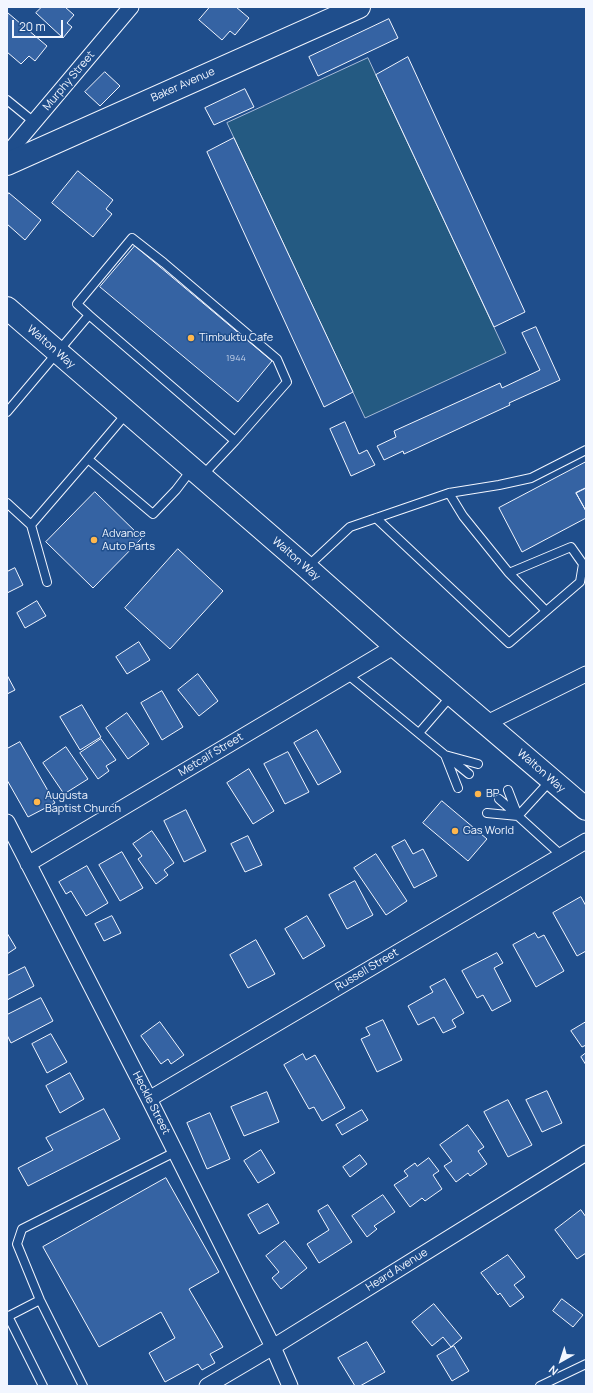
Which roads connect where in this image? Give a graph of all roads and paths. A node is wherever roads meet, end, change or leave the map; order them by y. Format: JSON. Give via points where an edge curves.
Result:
{"nodes":[{"id":1,"x":131,"y":7,"type":"edge"},
{"id":2,"x":359,"y":7,"type":"edge"},
{"id":3,"x":7,"y":100,"type":"edge"},
{"id":4,"x":34,"y":122,"type":"junction"},
{"id":5,"x":7,"y":154,"type":"edge"},
{"id":6,"x":7,"y":164,"type":"edge"},
{"id":7,"x":7,"y":308,"type":"edge"},
{"id":8,"x":89,"y":315,"type":"junction"},
{"id":9,"x":57,"y":352,"type":"junction"},
{"id":10,"x":7,"y":412,"type":"edge"},
{"id":11,"x":127,"y":412,"type":"junction"},
{"id":12,"x":235,"y":440,"type":"junction"},
{"id":13,"x":586,"y":450,"type":"edge"},
{"id":14,"x":88,"y":459,"type":"junction"},
{"id":15,"x":197,"y":472,"type":"junction"},
{"id":16,"x":449,"y":493,"type":"junction"},
{"id":17,"x":7,"y":503,"type":"edge"},
{"id":18,"x":376,"y":518,"type":"junction"},
{"id":19,"x":30,"y":525,"type":"junction"},
{"id":20,"x":306,"y":567,"type":"junction"},
{"id":21,"x":509,"y":573,"type":"junction"},
{"id":22,"x":47,"y":582,"type":"dead end"},
{"id":23,"x":546,"y":611,"type":"junction"},
{"id":24,"x":395,"y":646,"type":"junction"},
{"id":25,"x":347,"y":674,"type":"junction"},
{"id":26,"x":586,"y":674,"type":"edge"},
{"id":27,"x":452,"y":694,"type":"junction"},
{"id":28,"x":486,"y":723,"type":"junction"},
{"id":29,"x":419,"y":733,"type":"junction"},
{"id":30,"x":445,"y":755,"type":"junction"},
{"id":31,"x":478,"y":764,"type":"dead end"},
{"id":32,"x":469,"y":774,"type":"dead end"},
{"id":33,"x":552,"y":779,"type":"junction"},
{"id":34,"x":458,"y":788,"type":"dead end"},
{"id":35,"x":508,"y":790,"type":"dead end"},
{"id":36,"x":499,"y":799,"type":"dead end"},
{"id":37,"x":586,"y":809,"type":"edge"},
{"id":38,"x":488,"y":813,"type":"dead end"},
{"id":39,"x":518,"y":816,"type":"junction"},
{"id":40,"x":7,"y":822,"type":"edge"},
{"id":41,"x":586,"y":841,"type":"edge"},
{"id":42,"x":12,"y":847,"type":"edge"},
{"id":43,"x":561,"y":855,"type":"junction"},
{"id":44,"x":28,"y":864,"type":"junction"},
{"id":45,"x":148,"y":1099,"type":"junction"},
{"id":46,"x":175,"y":1152,"type":"junction"},
{"id":47,"x":586,"y":1153,"type":"edge"},
{"id":48,"x":40,"y":1300,"type":"junction"},
{"id":49,"x":7,"y":1316,"type":"edge"},
{"id":50,"x":273,"y":1347,"type":"junction"},
{"id":51,"x":586,"y":1364,"type":"edge"},
{"id":52,"x":43,"y":1386,"type":"edge"},
{"id":53,"x":83,"y":1386,"type":"edge"},
{"id":54,"x":207,"y":1386,"type":"edge"},
{"id":55,"x":290,"y":1386,"type":"edge"},
{"id":56,"x":540,"y":1386,"type":"edge"}],
"edges":[{"from":1,"to":4,"type":"street","name":"Murphy Street"},
{"from":2,"to":6,"type":"main road","name":"Baker Avenue"},
{"from":3,"to":4,"type":"lane"},
{"from":4,"to":5,"type":"street","name":"Murphy Street"},
{"from":7,"to":9,"type":"main road","name":"Walton Way"},
{"from":8,"to":9,"type":"lane"},
{"from":8,"to":12,"type":"lane"},
{"from":8,"to":12,"type":"lane","via":[[77,304],[132,238],[278,359],[287,382]]},
{"from":9,"to":10,"type":"lane"},
{"from":9,"to":11,"type":"main road","name":"Walton Way"},
{"from":11,"to":14,"type":"lane"},
{"from":11,"to":15,"type":"main road","name":"Walton Way"},
{"from":12,"to":15,"type":"lane"},
{"from":13,"to":16,"type":"lane","via":[[531,478]]},
{"from":14,"to":15,"type":"lane","via":[[153,514]]},
{"from":14,"to":19,"type":"lane"},
{"from":15,"to":20,"type":"main road","name":"Walton Way"},
{"from":16,"to":18,"type":"lane"},
{"from":16,"to":21,"type":"lane","via":[[463,516]]},
{"from":17,"to":19,"type":"lane"},
{"from":18,"to":20,"type":"lane","via":[[350,527]]},
{"from":18,"to":23,"type":"lane","via":[[509,643]]},
{"from":19,"to":22,"type":"lane"},
{"from":20,"to":24,"type":"main road","name":"Walton Way"},
{"from":21,"to":23,"type":"lane"},
{"from":21,"to":23,"type":"lane","via":[[571,547],[583,564],[580,582]]},
{"from":24,"to":25,"type":"street","name":"Metcalf Street"},
{"from":24,"to":27,"type":"main road","name":"Walton Way"},
{"from":25,"to":29,"type":"lane"},
{"from":25,"to":44,"type":"street","name":"Metcalf Street"},
{"from":26,"to":28,"type":"street"},
{"from":27,"to":28,"type":"main road","name":"Walton Way"},
{"from":27,"to":29,"type":"lane"},
{"from":28,"to":33,"type":"main road","name":"Walton Way"},
{"from":29,"to":30,"type":"lane"},
{"from":30,"to":31,"type":"lane"},
{"from":30,"to":32,"type":"lane"},
{"from":30,"to":34,"type":"lane"},
{"from":33,"to":37,"type":"main road","name":"Walton Way"},
{"from":33,"to":39,"type":"lane"},
{"from":35,"to":39,"type":"lane"},
{"from":36,"to":39,"type":"lane"},
{"from":38,"to":39,"type":"lane"},
{"from":39,"to":43,"type":"lane"},
{"from":40,"to":42,"type":"street","name":"Heckle Street"},
{"from":41,"to":43,"type":"street","name":"Russell Street"},
{"from":42,"to":44,"type":"street","name":"Heckle Street"},
{"from":43,"to":45,"type":"street","name":"Russell Street"},
{"from":44,"to":45,"type":"street","name":"Heckle Street"},
{"from":45,"to":46,"type":"street","name":"Heckle Street"},
{"from":46,"to":48,"type":"lane","via":[[22,1229],[17,1244]]},
{"from":46,"to":50,"type":"street","name":"Heckle Street"},
{"from":47,"to":50,"type":"street","name":"Heard Avenue"},
{"from":48,"to":49,"type":"lane"},
{"from":48,"to":53,"type":"lane"},
{"from":49,"to":52,"type":"lane"},
{"from":50,"to":54,"type":"street","name":"Heard Avenue"},
{"from":50,"to":55,"type":"street","name":"Heckle Street"},
{"from":51,"to":56,"type":"lane"}]}
